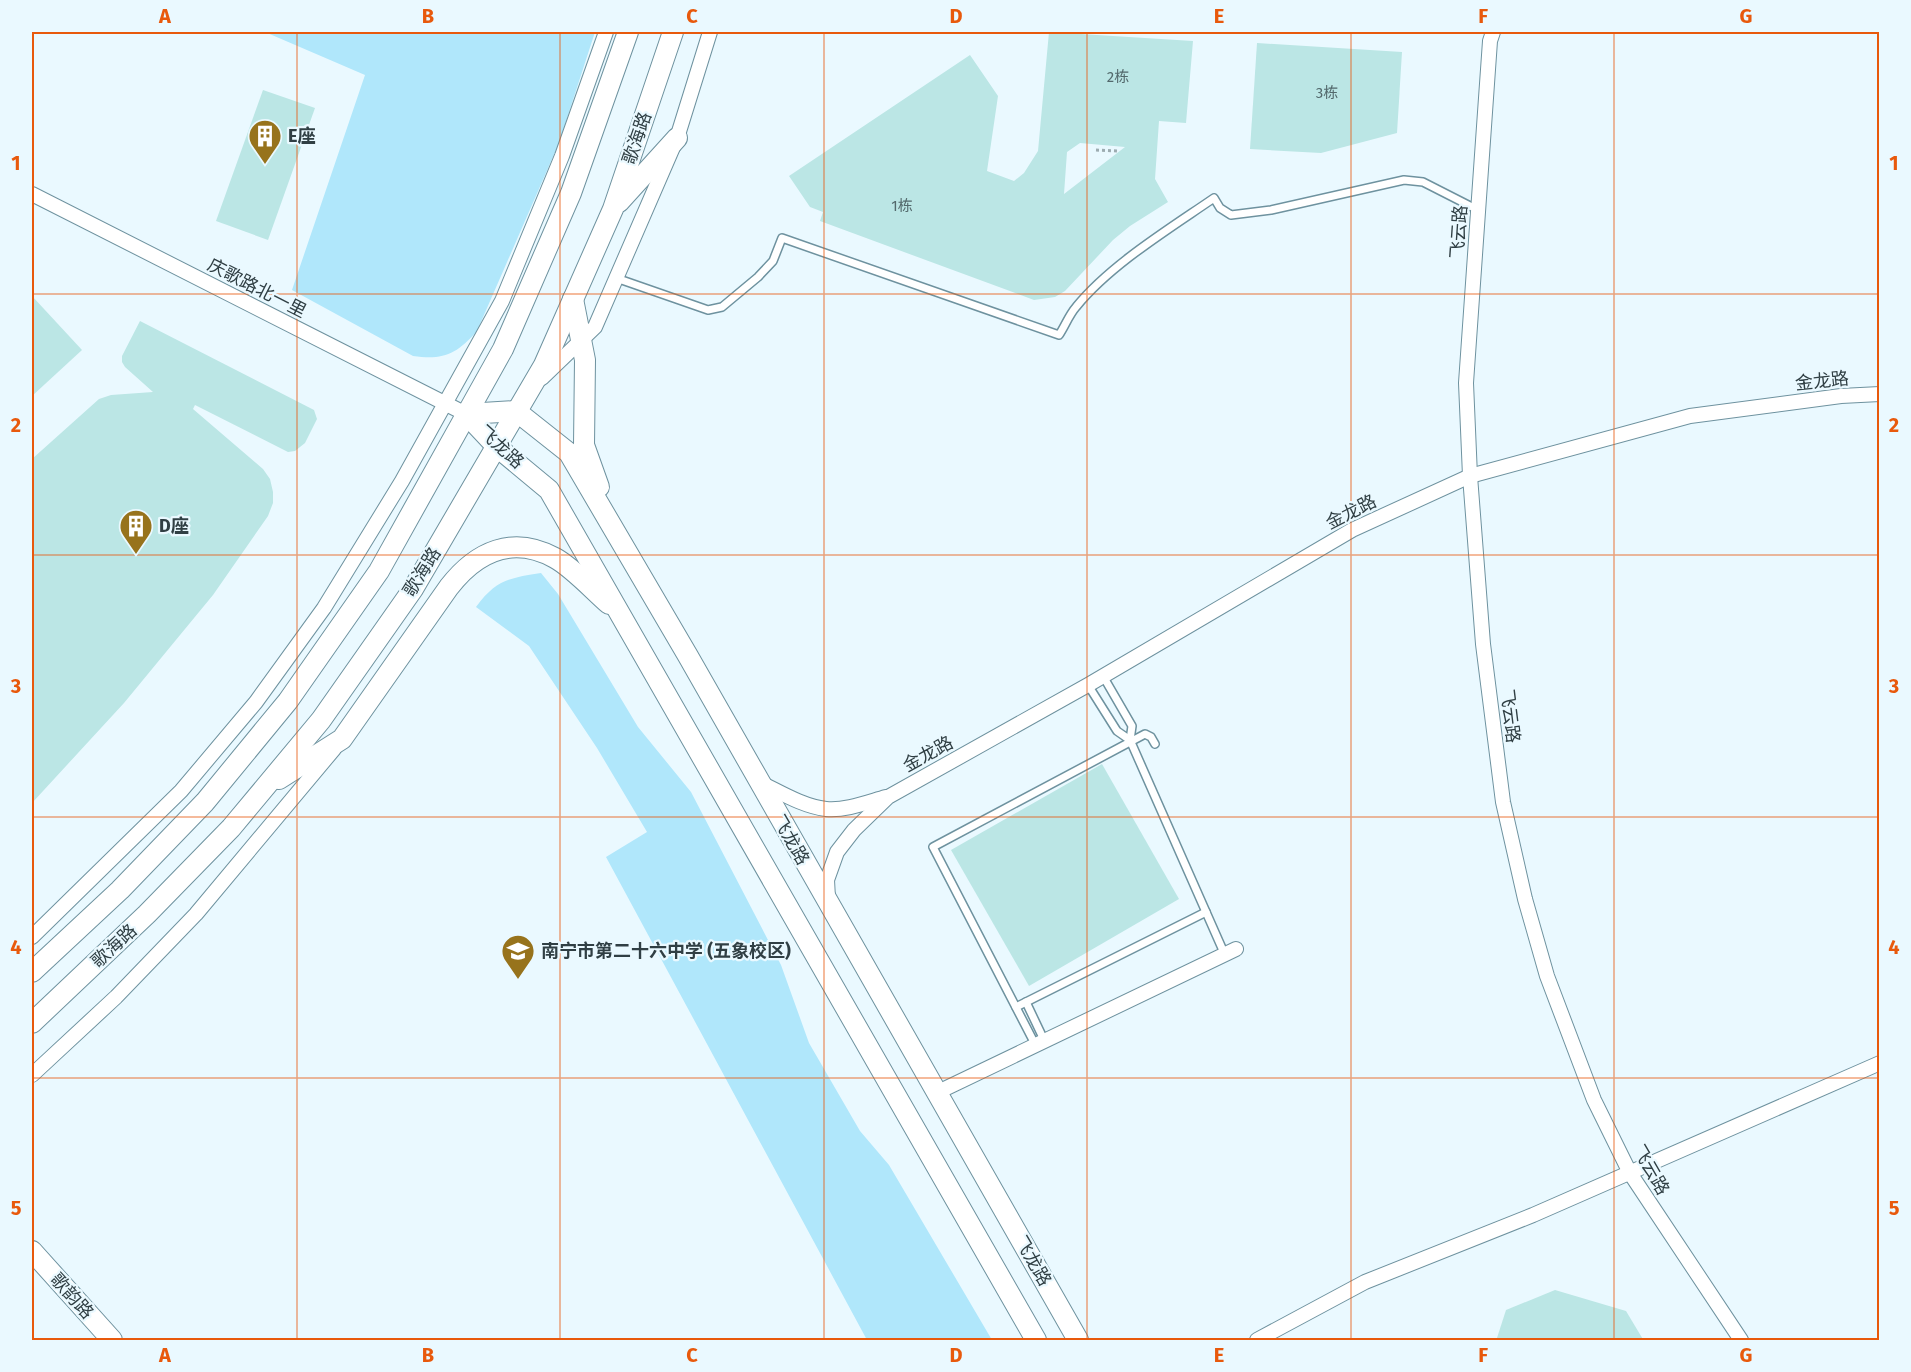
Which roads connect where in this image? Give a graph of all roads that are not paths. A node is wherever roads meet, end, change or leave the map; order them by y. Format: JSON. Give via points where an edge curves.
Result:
{"nodes":[{"id":1,"x":606,"y":32,"type":"edge"},
{"id":2,"x":628,"y":32,"type":"edge"},
{"id":3,"x":673,"y":32,"type":"edge"},
{"id":4,"x":710,"y":32,"type":"edge"},
{"id":5,"x":1490,"y":35,"type":"edge"},
{"id":6,"x":677,"y":138,"type":"junction"},
{"id":7,"x":32,"y":194,"type":"edge"},
{"id":8,"x":613,"y":209,"type":"junction"},
{"id":9,"x":1478,"y":210,"type":"junction"},
{"id":10,"x":616,"y":278,"type":"junction"},
{"id":11,"x":573,"y":299,"type":"junction"},
{"id":12,"x":581,"y":340,"type":"junction"},
{"id":13,"x":528,"y":392,"type":"junction"},
{"id":14,"x":1880,"y":394,"type":"edge"},
{"id":15,"x":446,"y":402,"type":"junction"},
{"id":16,"x":516,"y":411,"type":"junction"},
{"id":17,"x":466,"y":414,"type":"junction"},
{"id":18,"x":496,"y":446,"type":"junction"},
{"id":19,"x":1470,"y":476,"type":"junction"},
{"id":20,"x":615,"y":532,"type":"junction"},
{"id":21,"x":620,"y":614,"type":"junction"},
{"id":22,"x":1103,"y":675,"type":"junction"},
{"id":23,"x":1088,"y":685,"type":"junction"},
{"id":24,"x":342,"y":740,"type":"junction"},
{"id":25,"x":1130,"y":740,"type":"junction"},
{"id":26,"x":1155,"y":744,"type":"dead end"},
{"id":27,"x":758,"y":781,"type":"junction"},
{"id":28,"x":264,"y":789,"type":"junction"},
{"id":29,"x":888,"y":797,"type":"junction"},
{"id":30,"x":829,"y":905,"type":"junction"},
{"id":31,"x":1206,"y":912,"type":"junction"},
{"id":32,"x":32,"y":937,"type":"edge"},
{"id":33,"x":1231,"y":952,"type":"joint"},
{"id":34,"x":32,"y":972,"type":"edge"},
{"id":35,"x":1026,"y":1002,"type":"junction"},
{"id":36,"x":1016,"y":1007,"type":"junction"},
{"id":37,"x":32,"y":1023,"type":"edge"},
{"id":38,"x":1041,"y":1044,"type":"junction"},
{"id":39,"x":1880,"y":1063,"type":"edge"},
{"id":40,"x":32,"y":1075,"type":"edge"},
{"id":41,"x":936,"y":1093,"type":"junction"},
{"id":42,"x":1630,"y":1173,"type":"junction"},
{"id":43,"x":32,"y":1251,"type":"edge"},
{"id":44,"x":112,"y":1341,"type":"edge"},
{"id":45,"x":1036,"y":1341,"type":"edge"},
{"id":46,"x":1078,"y":1341,"type":"edge"},
{"id":47,"x":1257,"y":1341,"type":"edge"},
{"id":48,"x":1741,"y":1341,"type":"edge"}],
"edges":[{"from":1,"to":15,"type":"street","via":[[562,156],[502,301]]},
{"from":2,"to":17,"type":"main road","name":"歌海路","via":[[571,193],[503,349]]},
{"from":3,"to":8,"type":"main road","name":"歌海路"},
{"from":4,"to":6,"type":"street"},
{"from":5,"to":9,"type":"street","name":"飞云路"},
{"from":6,"to":8,"type":"main road"},
{"from":6,"to":10,"type":"street"},
{"from":7,"to":15,"type":"street","name":"庆歌路北一里"},
{"from":8,"to":11,"type":"main road","name":"歌海路"},
{"from":9,"to":10,"type":"lane","via":[[1423,182],[1404,180],[1271,210],[1231,215],[1214,198],[1097,285],[1075,308],[1059,335],[782,238],[773,261],[722,307],[708,310]]},
{"from":9,"to":19,"type":"street","name":"飞云路","via":[[1466,383]]},
{"from":10,"to":12,"type":"street","via":[[595,327]]},
{"from":11,"to":12,"type":"main road"},
{"from":11,"to":13,"type":"main road","name":"歌海路"},
{"from":12,"to":13,"type":"street"},
{"from":12,"to":20,"type":"main road","via":[[585,360],[584,445]]},
{"from":13,"to":16,"type":"main road","name":"歌海路"},
{"from":14,"to":19,"type":"street","name":"金龙路","via":[[1690,416]]},
{"from":15,"to":17,"type":"street","name":"庆歌路北一里"},
{"from":15,"to":32,"type":"street","via":[[324,608],[256,702],[181,791]]},
{"from":16,"to":17,"type":"main road","name":"飞龙路"},
{"from":16,"to":18,"type":"main road","name":"歌海路"},
{"from":16,"to":20,"type":"main road","name":"飞龙路","via":[[569,453]]},
{"from":17,"to":18,"type":"main road","name":"飞龙路"},
{"from":17,"to":34,"type":"main road","name":"歌海路","via":[[379,571],[288,702],[205,802],[120,890]]},
{"from":18,"to":21,"type":"main road","name":"飞龙路","via":[[549,489]]},
{"from":18,"to":28,"type":"main road","name":"歌海路","via":[[413,589],[321,720]]},
{"from":19,"to":22,"type":"street","name":"金龙路","via":[[1352,530]]},
{"from":19,"to":42,"type":"street","name":"飞云路","via":[[1483,644],[1503,802],[1525,899],[1547,976],[1594,1100]]},
{"from":20,"to":27,"type":"main road","name":"飞龙路"},
{"from":21,"to":24,"type":"main road","via":[[557,559],[533,548],[512,547],[481,557],[462,570],[449,587]]},
{"from":21,"to":45,"type":"main road","name":"飞龙路"},
{"from":22,"to":23,"type":"street","name":"金龙路"},
{"from":22,"to":25,"type":"lane","via":[[1132,726]]},
{"from":23,"to":25,"type":"lane","via":[[1117,731]]},
{"from":23,"to":29,"type":"street","name":"金龙路"},
{"from":24,"to":28,"type":"main road"},
{"from":24,"to":40,"type":"street","via":[[196,914]]},
{"from":25,"to":26,"type":"lane","via":[[1145,734]]},
{"from":25,"to":31,"type":"lane"},
{"from":25,"to":36,"type":"lane","via":[[933,847]]},
{"from":27,"to":29,"type":"street","name":"金龙路","via":[[795,800],[826,809]]},
{"from":27,"to":30,"type":"main road","name":"飞龙路"},
{"from":28,"to":37,"type":"main road","name":"歌海路","via":[[147,914]]},
{"from":29,"to":30,"type":"street","name":"金龙路","via":[[837,852],[827,880]]},
{"from":30,"to":41,"type":"main road","name":"飞龙路"},
{"from":31,"to":33,"type":"lane"},
{"from":31,"to":35,"type":"lane"},
{"from":33,"to":38,"type":"street"},
{"from":35,"to":36,"type":"lane"},
{"from":35,"to":38,"type":"lane"},
{"from":36,"to":38,"type":"lane"},
{"from":38,"to":41,"type":"street"},
{"from":39,"to":42,"type":"street"},
{"from":41,"to":46,"type":"main road","name":"飞龙路"},
{"from":42,"to":47,"type":"street","via":[[1365,1282]]},
{"from":42,"to":48,"type":"street","name":"飞云路"},
{"from":43,"to":44,"type":"main road","name":"歌韵路"}]}
